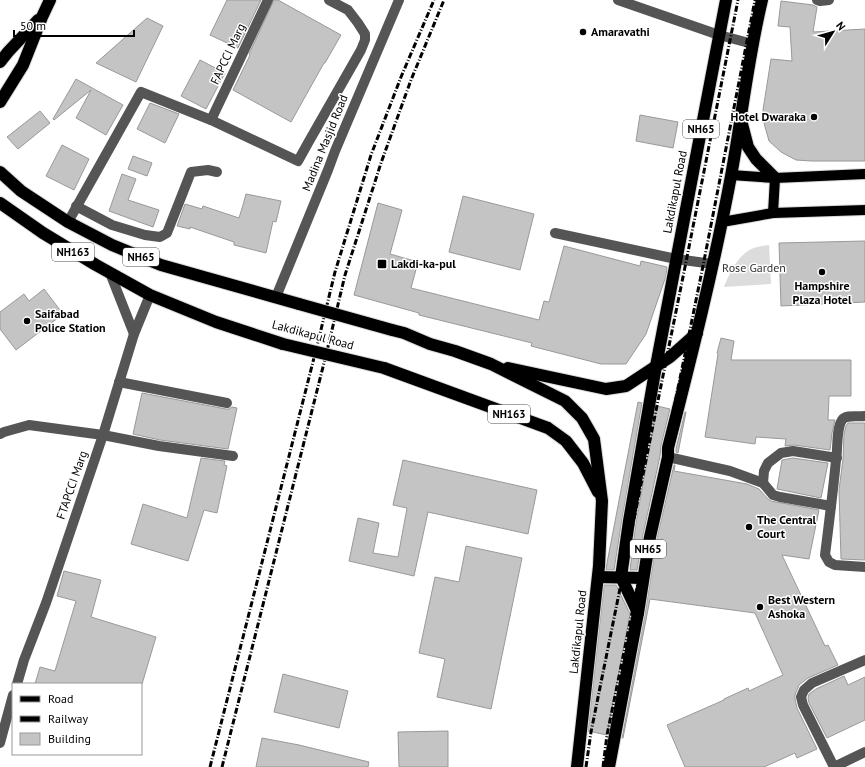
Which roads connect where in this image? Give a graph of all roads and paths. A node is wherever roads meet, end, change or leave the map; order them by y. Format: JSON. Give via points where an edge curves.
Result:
{"nodes":[{"id":1,"x":50,"y":0,"type":"edge"},
{"id":2,"x":268,"y":0,"type":"edge"},
{"id":3,"x":329,"y":0,"type":"edge"},
{"id":4,"x":399,"y":0,"type":"edge"},
{"id":5,"x":618,"y":0,"type":"edge"},
{"id":6,"x":726,"y":0,"type":"edge"},
{"id":7,"x":762,"y":0,"type":"edge"},
{"id":8,"x":817,"y":0,"type":"edge"},
{"id":9,"x":830,"y":0,"type":"edge"},
{"id":10,"x":42,"y":17,"type":"junction"},
{"id":11,"x":719,"y":35,"type":"junction"},
{"id":12,"x":753,"y":44,"type":"junction"},
{"id":13,"x":0,"y":62,"type":"edge"},
{"id":14,"x":0,"y":102,"type":"edge"},
{"id":15,"x":740,"y":119,"type":"junction"},
{"id":16,"x":211,"y":120,"type":"junction"},
{"id":17,"x":0,"y":172,"type":"edge"},
{"id":18,"x":218,"y":172,"type":"dead end"},
{"id":19,"x":865,"y":174,"type":"edge"},
{"id":20,"x":731,"y":175,"type":"junction"},
{"id":21,"x":0,"y":178,"type":"edge"},
{"id":22,"x":775,"y":178,"type":"junction"},
{"id":23,"x":21,"y":191,"type":"junction"},
{"id":24,"x":0,"y":203,"type":"edge"},
{"id":25,"x":76,"y":206,"type":"junction"},
{"id":26,"x":865,"y":210,"type":"edge"},
{"id":27,"x":773,"y":213,"type":"junction"},
{"id":28,"x":68,"y":222,"type":"junction"},
{"id":29,"x":722,"y":222,"type":"junction"},
{"id":30,"x":555,"y":233,"type":"dead end"},
{"id":31,"x":676,"y":259,"type":"junction"},
{"id":32,"x":713,"y":264,"type":"junction"},
{"id":33,"x":110,"y":273,"type":"junction"},
{"id":34,"x":150,"y":295,"type":"junction"},
{"id":35,"x":276,"y":297,"type":"junction"},
{"id":36,"x":697,"y":333,"type":"junction"},
{"id":37,"x":134,"y":334,"type":"junction"},
{"id":38,"x":491,"y":364,"type":"junction"},
{"id":39,"x":656,"y":366,"type":"junction"},
{"id":40,"x":119,"y":382,"type":"junction"},
{"id":41,"x":227,"y":403,"type":"dead end"},
{"id":42,"x":865,"y":416,"type":"edge"},
{"id":43,"x":0,"y":434,"type":"edge"},
{"id":44,"x":103,"y":435,"type":"junction"},
{"id":45,"x":233,"y":456,"type":"dead end"},
{"id":46,"x":668,"y":457,"type":"junction"},
{"id":47,"x":837,"y":458,"type":"junction"},
{"id":48,"x":762,"y":483,"type":"junction"},
{"id":49,"x":602,"y":501,"type":"junction"},
{"id":50,"x":831,"y":506,"type":"junction"},
{"id":51,"x":865,"y":567,"type":"edge"},
{"id":52,"x":598,"y":576,"type":"junction"},
{"id":53,"x":621,"y":577,"type":"junction"},
{"id":54,"x":643,"y":578,"type":"junction"},
{"id":55,"x":638,"y":613,"type":"junction"},
{"id":56,"x":865,"y":660,"type":"edge"},
{"id":57,"x":17,"y":683,"type":"edge"},
{"id":58,"x":12,"y":699,"type":"edge"},
{"id":59,"x":0,"y":743,"type":"edge"},
{"id":60,"x":865,"y":752,"type":"edge"},
{"id":61,"x":577,"y":767,"type":"edge"},
{"id":62,"x":609,"y":767,"type":"edge"},
{"id":63,"x":834,"y":767,"type":"edge"}],
"edges":[{"from":1,"to":10,"type":"highway"},
{"from":2,"to":16,"type":"street","name":"FAPCCI Marg"},
{"from":3,"to":16,"type":"street","via":[[348,10],[358,23],[365,40],[298,161]]},
{"from":4,"to":35,"type":"street","name":"Madina Masjid Road"},
{"from":5,"to":11,"type":"street"},
{"from":6,"to":11,"type":"highway","name":"Lakdikapul Road","number":"NH65"},
{"from":7,"to":12,"type":"highway","number":"NH65"},
{"from":8,"to":9,"type":"street"},
{"from":10,"to":13,"type":"highway"},
{"from":10,"to":14,"type":"highway","via":[[23,65]]},
{"from":11,"to":12,"type":"street"},
{"from":11,"to":31,"type":"highway","name":"Lakdikapul Road","number":"NH65"},
{"from":12,"to":15,"type":"highway","number":"NH65"},
{"from":15,"to":20,"type":"highway","number":"NH65"},
{"from":15,"to":22,"type":"highway","via":[[748,147]]},
{"from":16,"to":25,"type":"street","via":[[141,92]]},
{"from":17,"to":23,"type":"highway","name":"Lakdikapul Road","number":"NH65"},
{"from":18,"to":25,"type":"street","via":[[191,172],[167,233],[160,237],[112,225]]},
{"from":19,"to":22,"type":"main road"},
{"from":20,"to":22,"type":"main road"},
{"from":20,"to":29,"type":"highway","number":"NH65"},
{"from":21,"to":23,"type":"highway"},
{"from":22,"to":27,"type":"main road"},
{"from":23,"to":28,"type":"highway","name":"Lakdikapul Road","number":"NH65"},
{"from":24,"to":33,"type":"highway","name":"Lakdikapul Road","number":"NH163","via":[[43,233]]},
{"from":25,"to":28,"type":"street"},
{"from":26,"to":27,"type":"main road"},
{"from":27,"to":29,"type":"main road"},
{"from":28,"to":35,"type":"highway","name":"Lakdikapul Road","number":"NH65","via":[[112,245],[161,264]]},
{"from":29,"to":32,"type":"highway","number":"NH65"},
{"from":30,"to":31,"type":"street"},
{"from":31,"to":32,"type":"street"},
{"from":31,"to":39,"type":"highway","name":"Lakdikapul Road","number":"NH65"},
{"from":32,"to":36,"type":"highway","number":"NH65"},
{"from":33,"to":34,"type":"highway","name":"Lakdikapul Road","number":"NH163"},
{"from":33,"to":37,"type":"street"},
{"from":34,"to":37,"type":"street","name":"FTAPCCI Marg"},
{"from":34,"to":49,"type":"highway","name":"Lakdikapul Road","number":"NH163","bridge":true,"via":[[216,322],[283,344],[384,368],[548,428],[566,441],[583,463]]},
{"from":35,"to":38,"type":"highway","name":"Lakdikapul Road","number":"NH65","bridge":true,"via":[[404,333]]},
{"from":36,"to":39,"type":"highway","name":"Lakdikapul Road","number":"NH65"},
{"from":36,"to":46,"type":"highway","number":"NH65","via":[[668,448]]},
{"from":37,"to":40,"type":"street","name":"FTAPCCI Marg"},
{"from":38,"to":39,"type":"highway","name":"Lakdikapul Road","number":"NH65","via":[[606,389],[626,386]]},
{"from":38,"to":49,"type":"highway","name":"Lakdikapul Road","number":"NH65","via":[[565,401],[582,418],[594,439]]},
{"from":39,"to":53,"type":"highway","name":"Lakdikapul Road","number":"NH65"},
{"from":40,"to":41,"type":"street"},
{"from":40,"to":44,"type":"street","name":"FTAPCCI Marg"},
{"from":42,"to":47,"type":"street","via":[[843,419],[839,430]]},
{"from":43,"to":44,"type":"street","via":[[29,425]]},
{"from":44,"to":45,"type":"street"},
{"from":44,"to":57,"type":"street","name":"FTAPCCI Marg"},
{"from":46,"to":48,"type":"street","via":[[730,471]]},
{"from":46,"to":54,"type":"highway","number":"NH65"},
{"from":47,"to":48,"type":"street","via":[[793,451],[780,453],[768,463]]},
{"from":47,"to":50,"type":"street"},
{"from":48,"to":50,"type":"street","via":[[773,495]]},
{"from":49,"to":52,"type":"highway","name":"Lakdikapul Road","number":"NH65"},
{"from":50,"to":51,"type":"street","via":[[825,555],[828,562],[835,565]]},
{"from":52,"to":53,"type":"highway"},
{"from":52,"to":61,"type":"highway","name":"Lakdikapul Road","number":"NH65"},
{"from":53,"to":54,"type":"highway"},
{"from":53,"to":55,"type":"highway"},
{"from":54,"to":55,"type":"highway","number":"NH65"},
{"from":55,"to":62,"type":"highway","number":"NH65"},
{"from":56,"to":63,"type":"street","via":[[812,683],[801,697]]},
{"from":58,"to":59,"type":"street"},
{"from":60,"to":63,"type":"street"}]}
